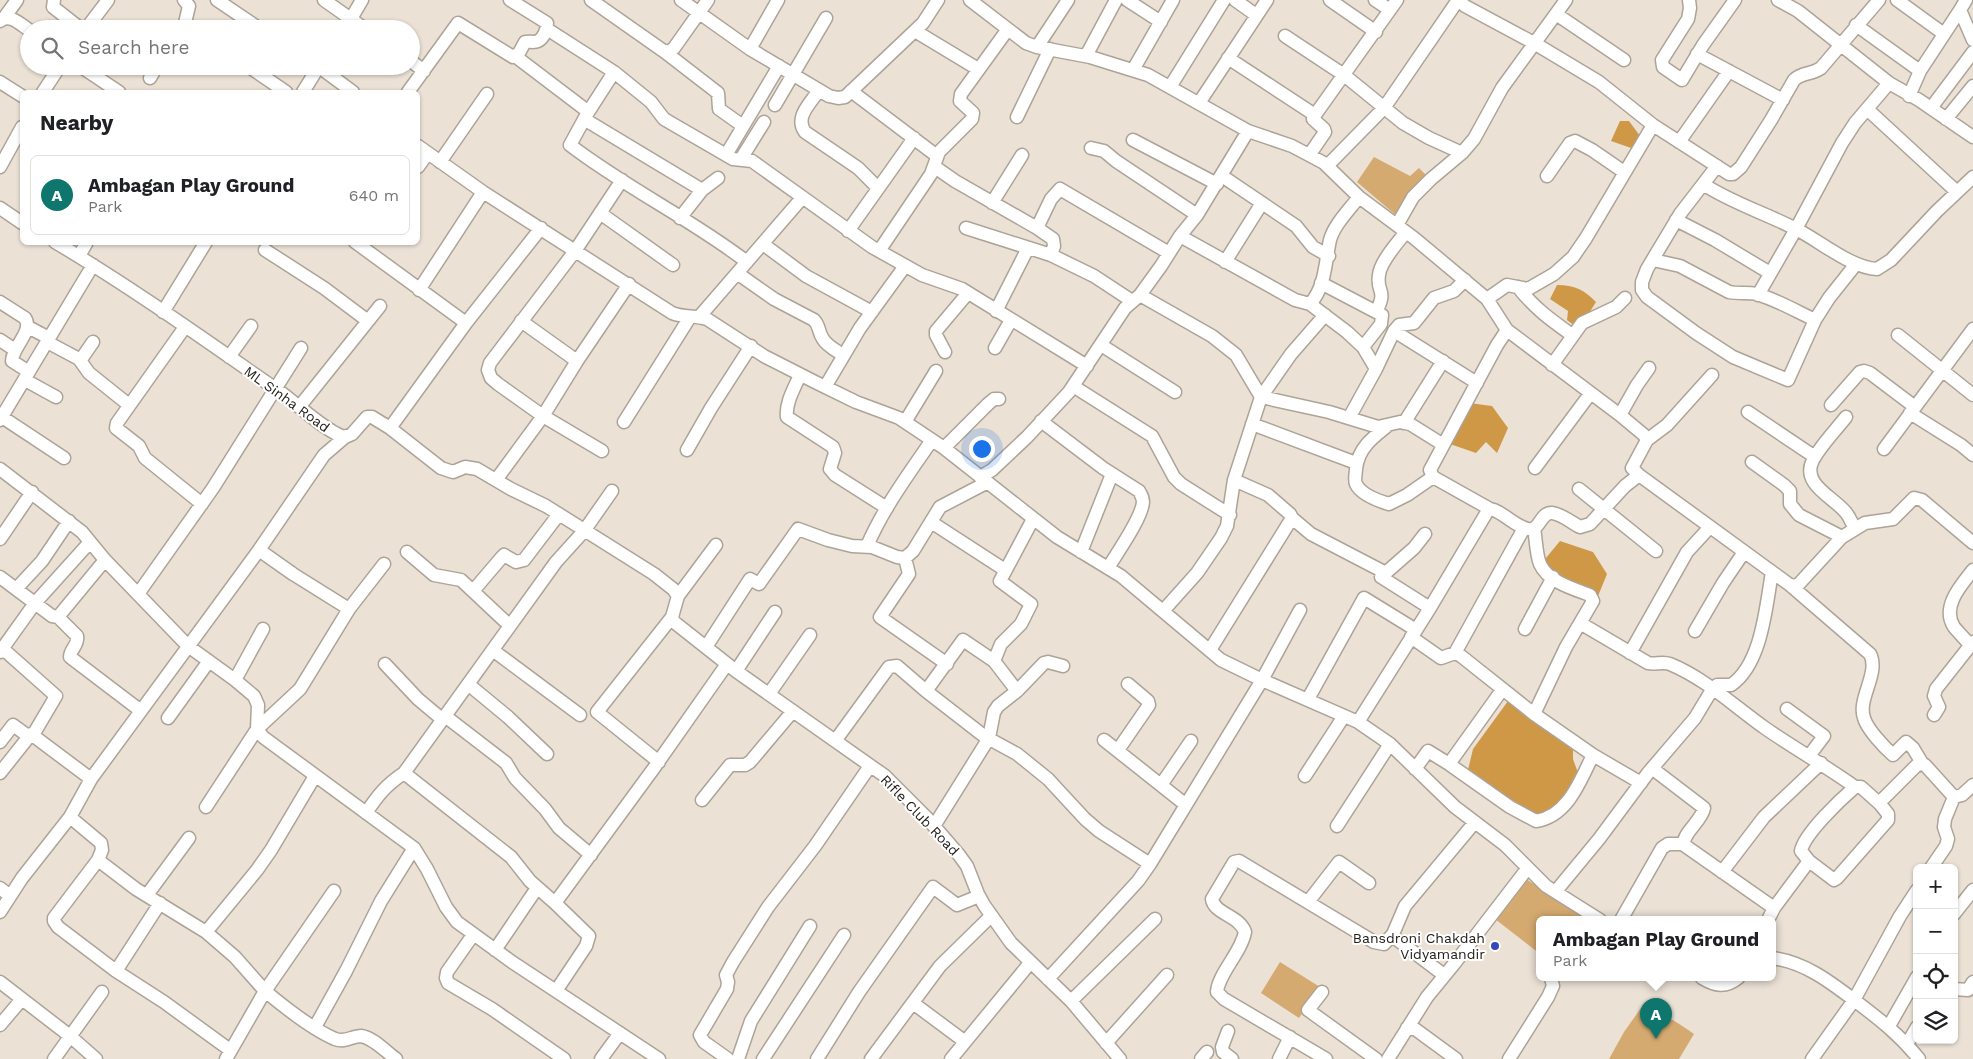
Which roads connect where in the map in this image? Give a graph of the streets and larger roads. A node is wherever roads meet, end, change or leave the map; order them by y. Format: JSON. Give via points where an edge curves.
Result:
{"nodes":[{"id":1,"x":17,"y":0,"type":"edge"},
{"id":2,"x":108,"y":0,"type":"edge"},
{"id":3,"x":184,"y":0,"type":"edge"},
{"id":4,"x":217,"y":0,"type":"edge"},
{"id":5,"x":324,"y":0,"type":"edge"},
{"id":6,"x":362,"y":0,"type":"edge"},
{"id":7,"x":510,"y":0,"type":"edge"},
{"id":8,"x":591,"y":0,"type":"edge"},
{"id":9,"x":614,"y":0,"type":"edge"},
{"id":10,"x":681,"y":0,"type":"edge"},
{"id":11,"x":708,"y":0,"type":"edge"},
{"id":12,"x":778,"y":0,"type":"edge"},
{"id":13,"x":938,"y":0,"type":"edge"},
{"id":14,"x":970,"y":0,"type":"edge"},
{"id":15,"x":1068,"y":0,"type":"edge"},
{"id":16,"x":1116,"y":0,"type":"edge"},
{"id":17,"x":1126,"y":0,"type":"edge"},
{"id":18,"x":1173,"y":0,"type":"edge"},
{"id":19,"x":1224,"y":0,"type":"edge"},
{"id":20,"x":1235,"y":0,"type":"edge"},
{"id":21,"x":1267,"y":0,"type":"edge"},
{"id":22,"x":1330,"y":0,"type":"edge"},
{"id":23,"x":1375,"y":0,"type":"edge"},
{"id":24,"x":1458,"y":0,"type":"edge"},
{"id":25,"x":1566,"y":0,"type":"edge"},
{"id":26,"x":1689,"y":0,"type":"edge"},
{"id":27,"x":1735,"y":0,"type":"edge"},
{"id":28,"x":1778,"y":0,"type":"edge"},
{"id":29,"x":1879,"y":0,"type":"edge"},
{"id":30,"x":1897,"y":0,"type":"edge"},
{"id":31,"x":51,"y":1,"type":"edge"},
{"id":32,"x":1963,"y":3,"type":"edge"},
{"id":33,"x":1394,"y":5,"type":"edge"},
{"id":34,"x":606,"y":11,"type":"junction"},
{"id":35,"x":699,"y":13,"type":"junction"},
{"id":36,"x":1556,"y":14,"type":"junction"},
{"id":37,"x":1256,"y":15,"type":"junction"},
{"id":38,"x":826,"y":18,"type":"dead end"},
{"id":39,"x":2,"y":19,"type":"edge"},
{"id":40,"x":70,"y":20,"type":"edge"},
{"id":41,"x":93,"y":20,"type":"edge"},
{"id":42,"x":188,"y":20,"type":"edge"},
{"id":43,"x":247,"y":20,"type":"edge"},
{"id":44,"x":344,"y":20,"type":"edge"},
{"id":45,"x":350,"y":20,"type":"edge"},
{"id":46,"x":1161,"y":22,"type":"junction"},
{"id":47,"x":20,"y":23,"type":"edge"},
{"id":48,"x":1856,"y":25,"type":"junction"},
{"id":49,"x":547,"y":29,"type":"junction"},
{"id":50,"x":1008,"y":29,"type":"junction"},
{"id":51,"x":915,"y":31,"type":"junction"},
{"id":52,"x":1376,"y":32,"type":"junction"},
{"id":53,"x":1944,"y":34,"type":"junction"},
{"id":54,"x":1285,"y":36,"type":"dead end"},
{"id":55,"x":1973,"y":40,"type":"edge"},
{"id":56,"x":1534,"y":43,"type":"junction"},
{"id":57,"x":1839,"y":45,"type":"junction"},
{"id":58,"x":1044,"y":48,"type":"junction"},
{"id":59,"x":750,"y":49,"type":"junction"},
{"id":60,"x":665,"y":52,"type":"junction"},
{"id":61,"x":1973,"y":52,"type":"edge"},
{"id":62,"x":1697,"y":54,"type":"junction"},
{"id":63,"x":515,"y":56,"type":"junction"},
{"id":64,"x":1086,"y":56,"type":"junction"},
{"id":65,"x":1228,"y":58,"type":"junction"},
{"id":66,"x":1624,"y":60,"type":"dead end"},
{"id":67,"x":779,"y":66,"type":"junction"},
{"id":68,"x":420,"y":68,"type":"edge"},
{"id":69,"x":978,"y":69,"type":"junction"},
{"id":70,"x":1133,"y":70,"type":"junction"},
{"id":71,"x":424,"y":71,"type":"junction"},
{"id":72,"x":1729,"y":71,"type":"junction"},
{"id":73,"x":614,"y":72,"type":"junction"},
{"id":74,"x":1920,"y":72,"type":"junction"},
{"id":75,"x":54,"y":75,"type":"edge"},
{"id":76,"x":94,"y":75,"type":"edge"},
{"id":77,"x":152,"y":75,"type":"edge"},
{"id":78,"x":261,"y":75,"type":"edge"},
{"id":79,"x":313,"y":75,"type":"edge"},
{"id":80,"x":331,"y":75,"type":"edge"},
{"id":81,"x":794,"y":75,"type":"junction"},
{"id":82,"x":1344,"y":75,"type":"junction"},
{"id":83,"x":150,"y":78,"type":"dead end"},
{"id":84,"x":0,"y":82,"type":"edge"},
{"id":85,"x":1890,"y":83,"type":"junction"},
{"id":86,"x":1973,"y":86,"type":"edge"},
{"id":87,"x":1170,"y":87,"type":"junction"},
{"id":88,"x":44,"y":90,"type":"edge"},
{"id":89,"x":116,"y":90,"type":"edge"},
{"id":90,"x":283,"y":90,"type":"edge"},
{"id":91,"x":304,"y":90,"type":"edge"},
{"id":92,"x":351,"y":90,"type":"edge"},
{"id":93,"x":410,"y":90,"type":"edge"},
{"id":94,"x":819,"y":90,"type":"junction"},
{"id":95,"x":851,"y":91,"type":"junction"},
{"id":96,"x":487,"y":94,"type":"dead end"},
{"id":97,"x":20,"y":95,"type":"edge"},
{"id":98,"x":1909,"y":96,"type":"junction"},
{"id":99,"x":1782,"y":100,"type":"junction"},
{"id":100,"x":1199,"y":103,"type":"junction"},
{"id":101,"x":775,"y":106,"type":"dead end"},
{"id":102,"x":1384,"y":108,"type":"junction"},
{"id":103,"x":1931,"y":108,"type":"junction"},
{"id":104,"x":1868,"y":109,"type":"junction"},
{"id":105,"x":1315,"y":115,"type":"junction"},
{"id":106,"x":586,"y":116,"type":"junction"},
{"id":107,"x":1017,"y":117,"type":"dead end"},
{"id":108,"x":1946,"y":119,"type":"junction"},
{"id":109,"x":764,"y":122,"type":"dead end"},
{"id":110,"x":743,"y":126,"type":"junction"},
{"id":111,"x":1653,"y":126,"type":"junction"},
{"id":112,"x":20,"y":131,"type":"edge"},
{"id":113,"x":1248,"y":131,"type":"junction"},
{"id":114,"x":1973,"y":137,"type":"edge"},
{"id":115,"x":914,"y":138,"type":"junction"},
{"id":116,"x":1133,"y":140,"type":"dead end"},
{"id":117,"x":1679,"y":142,"type":"junction"},
{"id":118,"x":1091,"y":148,"type":"dead end"},
{"id":119,"x":423,"y":150,"type":"edge"},
{"id":120,"x":1462,"y":152,"type":"junction"},
{"id":121,"x":1310,"y":154,"type":"junction"},
{"id":122,"x":726,"y":155,"type":"junction"},
{"id":123,"x":1022,"y":155,"type":"dead end"},
{"id":124,"x":741,"y":159,"type":"junction"},
{"id":125,"x":440,"y":162,"type":"junction"},
{"id":126,"x":936,"y":162,"type":"junction"},
{"id":127,"x":1327,"y":166,"type":"junction"},
{"id":128,"x":1717,"y":166,"type":"junction"},
{"id":129,"x":0,"y":167,"type":"edge"},
{"id":130,"x":1624,"y":172,"type":"junction"},
{"id":131,"x":1547,"y":176,"type":"dead end"},
{"id":132,"x":1973,"y":177,"type":"edge"},
{"id":133,"x":718,"y":178,"type":"dead end"},
{"id":134,"x":622,"y":180,"type":"junction"},
{"id":135,"x":1219,"y":180,"type":"junction"},
{"id":136,"x":1703,"y":184,"type":"junction"},
{"id":137,"x":878,"y":188,"type":"junction"},
{"id":138,"x":702,"y":190,"type":"junction"},
{"id":139,"x":483,"y":192,"type":"junction"},
{"id":140,"x":1957,"y":192,"type":"junction"},
{"id":141,"x":1359,"y":197,"type":"junction"},
{"id":142,"x":802,"y":198,"type":"junction"},
{"id":143,"x":992,"y":203,"type":"junction"},
{"id":144,"x":1262,"y":203,"type":"junction"},
{"id":145,"x":0,"y":208,"type":"edge"},
{"id":146,"x":600,"y":213,"type":"junction"},
{"id":147,"x":1197,"y":215,"type":"junction"},
{"id":148,"x":680,"y":218,"type":"junction"},
{"id":149,"x":1676,"y":220,"type":"junction"},
{"id":150,"x":20,"y":222,"type":"edge"},
{"id":151,"x":541,"y":228,"type":"junction"},
{"id":152,"x":966,"y":228,"type":"dead end"},
{"id":153,"x":1037,"y":228,"type":"junction"},
{"id":154,"x":1401,"y":228,"type":"junction"},
{"id":155,"x":1796,"y":229,"type":"junction"},
{"id":156,"x":848,"y":231,"type":"junction"},
{"id":157,"x":1180,"y":236,"type":"junction"},
{"id":158,"x":763,"y":244,"type":"junction"},
{"id":159,"x":60,"y":245,"type":"edge"},
{"id":160,"x":85,"y":245,"type":"edge"},
{"id":161,"x":204,"y":245,"type":"edge"},
{"id":162,"x":361,"y":245,"type":"edge"},
{"id":163,"x":1028,"y":248,"type":"junction"},
{"id":164,"x":265,"y":250,"type":"dead end"},
{"id":165,"x":575,"y":251,"type":"junction"},
{"id":166,"x":879,"y":251,"type":"junction"},
{"id":167,"x":1170,"y":253,"type":"junction"},
{"id":168,"x":1052,"y":255,"type":"junction"},
{"id":169,"x":78,"y":256,"type":"junction"},
{"id":170,"x":1329,"y":256,"type":"junction"},
{"id":171,"x":1653,"y":260,"type":"junction"},
{"id":172,"x":747,"y":262,"type":"junction"},
{"id":173,"x":1225,"y":262,"type":"junction"},
{"id":174,"x":1856,"y":264,"type":"junction"},
{"id":175,"x":93,"y":265,"type":"junction"},
{"id":176,"x":673,"y":265,"type":"dead end"},
{"id":177,"x":905,"y":266,"type":"junction"},
{"id":178,"x":738,"y":272,"type":"junction"},
{"id":179,"x":1770,"y":273,"type":"junction"},
{"id":180,"x":1465,"y":280,"type":"junction"},
{"id":181,"x":1321,"y":283,"type":"junction"},
{"id":182,"x":629,"y":284,"type":"junction"},
{"id":183,"x":1518,"y":287,"type":"junction"},
{"id":184,"x":419,"y":290,"type":"junction"},
{"id":185,"x":968,"y":293,"type":"junction"},
{"id":186,"x":1758,"y":295,"type":"junction"},
{"id":187,"x":1136,"y":298,"type":"junction"},
{"id":188,"x":1625,"y":298,"type":"dead end"},
{"id":189,"x":1487,"y":299,"type":"junction"},
{"id":190,"x":0,"y":302,"type":"edge"},
{"id":191,"x":1310,"y":304,"type":"junction"},
{"id":192,"x":380,"y":306,"type":"dead end"},
{"id":193,"x":996,"y":311,"type":"junction"},
{"id":194,"x":163,"y":312,"type":"junction"},
{"id":195,"x":872,"y":312,"type":"junction"},
{"id":196,"x":1376,"y":312,"type":"junction"},
{"id":197,"x":1325,"y":316,"type":"junction"},
{"id":198,"x":695,"y":317,"type":"junction"},
{"id":199,"x":1011,"y":320,"type":"junction"},
{"id":200,"x":1815,"y":320,"type":"junction"},
{"id":201,"x":368,"y":321,"type":"junction"},
{"id":202,"x":521,"y":321,"type":"junction"},
{"id":203,"x":466,"y":323,"type":"junction"},
{"id":204,"x":251,"y":326,"type":"dead end"},
{"id":205,"x":28,"y":327,"type":"junction"},
{"id":206,"x":185,"y":327,"type":"junction"},
{"id":207,"x":1973,"y":329,"type":"edge"},
{"id":208,"x":1507,"y":330,"type":"junction"},
{"id":209,"x":1394,"y":331,"type":"junction"},
{"id":210,"x":1572,"y":335,"type":"junction"},
{"id":211,"x":1898,"y":335,"type":"dead end"},
{"id":212,"x":0,"y":340,"type":"edge"},
{"id":213,"x":48,"y":340,"type":"junction"},
{"id":214,"x":93,"y":342,"type":"dead end"},
{"id":215,"x":1101,"y":345,"type":"junction"},
{"id":216,"x":751,"y":346,"type":"junction"},
{"id":217,"x":1363,"y":347,"type":"junction"},
{"id":218,"x":301,"y":348,"type":"dead end"},
{"id":219,"x":995,"y":348,"type":"dead end"},
{"id":220,"x":15,"y":350,"type":"junction"},
{"id":221,"x":945,"y":352,"type":"dead end"},
{"id":222,"x":843,"y":355,"type":"junction"},
{"id":223,"x":229,"y":357,"type":"junction"},
{"id":224,"x":80,"y":359,"type":"junction"},
{"id":225,"x":577,"y":361,"type":"junction"},
{"id":226,"x":1443,"y":361,"type":"junction"},
{"id":227,"x":1552,"y":365,"type":"junction"},
{"id":228,"x":1087,"y":366,"type":"junction"},
{"id":229,"x":1649,"y":368,"type":"dead end"},
{"id":230,"x":1376,"y":369,"type":"junction"},
{"id":231,"x":1943,"y":369,"type":"junction"},
{"id":232,"x":936,"y":371,"type":"dead end"},
{"id":233,"x":800,"y":375,"type":"junction"},
{"id":234,"x":1712,"y":375,"type":"dead end"},
{"id":235,"x":27,"y":376,"type":"junction"},
{"id":236,"x":828,"y":382,"type":"dead end"},
{"id":237,"x":1477,"y":382,"type":"junction"},
{"id":238,"x":1073,"y":386,"type":"junction"},
{"id":239,"x":275,"y":389,"type":"junction"},
{"id":240,"x":1175,"y":392,"type":"dead end"},
{"id":241,"x":1590,"y":394,"type":"junction"},
{"id":242,"x":1973,"y":395,"type":"edge"},
{"id":243,"x":56,"y":397,"type":"dead end"},
{"id":244,"x":1261,"y":397,"type":"junction"},
{"id":245,"x":999,"y":399,"type":"dead end"},
{"id":246,"x":129,"y":405,"type":"junction"},
{"id":247,"x":1831,"y":405,"type":"dead end"},
{"id":248,"x":300,"y":406,"type":"junction"},
{"id":249,"x":1912,"y":410,"type":"junction"},
{"id":250,"x":1748,"y":412,"type":"dead end"},
{"id":251,"x":1620,"y":415,"type":"junction"},
{"id":252,"x":543,"y":416,"type":"junction"},
{"id":253,"x":1846,"y":417,"type":"dead end"},
{"id":254,"x":1349,"y":418,"type":"junction"},
{"id":255,"x":1,"y":419,"type":"edge"},
{"id":256,"x":1042,"y":421,"type":"junction"},
{"id":257,"x":624,"y":422,"type":"dead end"},
{"id":258,"x":905,"y":422,"type":"junction"},
{"id":259,"x":1404,"y":423,"type":"junction"},
{"id":260,"x":1252,"y":424,"type":"junction"},
{"id":261,"x":1387,"y":426,"type":"junction"},
{"id":262,"x":390,"y":428,"type":"junction"},
{"id":263,"x":345,"y":437,"type":"junction"},
{"id":264,"x":932,"y":440,"type":"junction"},
{"id":265,"x":1647,"y":440,"type":"junction"},
{"id":266,"x":1442,"y":444,"type":"junction"},
{"id":267,"x":944,"y":448,"type":"junction"},
{"id":268,"x":1884,"y":449,"type":"dead end"},
{"id":269,"x":687,"y":450,"type":"dead end"},
{"id":270,"x":602,"y":451,"type":"dead end"},
{"id":271,"x":1973,"y":454,"type":"edge"},
{"id":272,"x":1815,"y":457,"type":"junction"},
{"id":273,"x":64,"y":458,"type":"dead end"},
{"id":274,"x":1752,"y":462,"type":"dead end"},
{"id":275,"x":1356,"y":463,"type":"junction"},
{"id":276,"x":1535,"y":468,"type":"dead end"},
{"id":277,"x":0,"y":469,"type":"edge"},
{"id":278,"x":1112,"y":474,"type":"junction"},
{"id":279,"x":1639,"y":475,"type":"junction"},
{"id":280,"x":1433,"y":477,"type":"junction"},
{"id":281,"x":496,"y":480,"type":"junction"},
{"id":282,"x":983,"y":480,"type":"junction"},
{"id":283,"x":1234,"y":480,"type":"junction"},
{"id":284,"x":1580,"y":489,"type":"dead end"},
{"id":285,"x":612,"y":491,"type":"dead end"},
{"id":286,"x":32,"y":492,"type":"junction"},
{"id":287,"x":202,"y":504,"type":"junction"},
{"id":288,"x":886,"y":508,"type":"junction"},
{"id":289,"x":1604,"y":508,"type":"junction"},
{"id":290,"x":1490,"y":509,"type":"junction"},
{"id":291,"x":559,"y":514,"type":"junction"},
{"id":292,"x":1230,"y":515,"type":"junction"},
{"id":293,"x":1292,"y":518,"type":"junction"},
{"id":294,"x":1033,"y":519,"type":"junction"},
{"id":295,"x":69,"y":520,"type":"junction"},
{"id":296,"x":931,"y":522,"type":"junction"},
{"id":297,"x":1529,"y":528,"type":"junction"},
{"id":298,"x":1710,"y":528,"type":"junction"},
{"id":299,"x":1855,"y":528,"type":"junction"},
{"id":300,"x":584,"y":531,"type":"junction"},
{"id":301,"x":1425,"y":534,"type":"dead end"},
{"id":302,"x":1971,"y":536,"type":"edge"},
{"id":303,"x":1842,"y":537,"type":"junction"},
{"id":304,"x":0,"y":539,"type":"edge"},
{"id":305,"x":90,"y":542,"type":"junction"},
{"id":306,"x":716,"y":545,"type":"dead end"},
{"id":307,"x":868,"y":546,"type":"junction"},
{"id":308,"x":259,"y":550,"type":"junction"},
{"id":309,"x":1656,"y":551,"type":"dead end"},
{"id":310,"x":407,"y":552,"type":"dead end"},
{"id":311,"x":1081,"y":552,"type":"junction"},
{"id":312,"x":1744,"y":552,"type":"junction"},
{"id":313,"x":905,"y":558,"type":"junction"},
{"id":314,"x":105,"y":560,"type":"junction"},
{"id":315,"x":384,"y":564,"type":"dead end"},
{"id":316,"x":1108,"y":568,"type":"junction"},
{"id":317,"x":1006,"y":570,"type":"junction"},
{"id":318,"x":1973,"y":570,"type":"edge"},
{"id":319,"x":1772,"y":572,"type":"junction"},
{"id":320,"x":1386,"y":573,"type":"junction"},
{"id":321,"x":0,"y":577,"type":"edge"},
{"id":322,"x":1553,"y":578,"type":"junction"},
{"id":323,"x":1790,"y":585,"type":"junction"},
{"id":324,"x":16,"y":589,"type":"junction"},
{"id":325,"x":473,"y":591,"type":"junction"},
{"id":326,"x":138,"y":594,"type":"junction"},
{"id":327,"x":678,"y":596,"type":"junction"},
{"id":328,"x":35,"y":603,"type":"junction"},
{"id":329,"x":1430,"y":608,"type":"junction"},
{"id":330,"x":349,"y":609,"type":"junction"},
{"id":331,"x":1300,"y":610,"type":"dead end"},
{"id":332,"x":1163,"y":611,"type":"junction"},
{"id":333,"x":775,"y":612,"type":"dead end"},
{"id":334,"x":672,"y":616,"type":"junction"},
{"id":335,"x":58,"y":617,"type":"junction"},
{"id":336,"x":1580,"y":622,"type":"junction"},
{"id":337,"x":510,"y":626,"type":"junction"},
{"id":338,"x":264,"y":629,"type":"dead end"},
{"id":339,"x":1525,"y":629,"type":"dead end"},
{"id":340,"x":1696,"y":631,"type":"dead end"},
{"id":341,"x":1413,"y":634,"type":"junction"},
{"id":342,"x":810,"y":635,"type":"dead end"},
{"id":343,"x":1972,"y":643,"type":"edge"},
{"id":344,"x":188,"y":646,"type":"junction"},
{"id":345,"x":706,"y":647,"type":"junction"},
{"id":346,"x":1,"y":650,"type":"edge"},
{"id":347,"x":1210,"y":650,"type":"junction"},
{"id":348,"x":494,"y":651,"type":"junction"},
{"id":349,"x":1455,"y":653,"type":"junction"},
{"id":350,"x":1630,"y":653,"type":"junction"},
{"id":351,"x":209,"y":661,"type":"junction"},
{"id":352,"x":994,"y":661,"type":"junction"},
{"id":353,"x":385,"y":664,"type":"dead end"},
{"id":354,"x":947,"y":664,"type":"junction"},
{"id":355,"x":1063,"y":666,"type":"dead end"},
{"id":356,"x":732,"y":667,"type":"junction"},
{"id":357,"x":235,"y":680,"type":"junction"},
{"id":358,"x":1262,"y":680,"type":"junction"},
{"id":359,"x":468,"y":684,"type":"junction"},
{"id":360,"x":1128,"y":684,"type":"dead end"},
{"id":361,"x":1712,"y":688,"type":"junction"},
{"id":362,"x":1502,"y":690,"type":"junction"},
{"id":363,"x":1017,"y":691,"type":"junction"},
{"id":364,"x":926,"y":692,"type":"junction"},
{"id":365,"x":769,"y":694,"type":"junction"},
{"id":366,"x":1308,"y":699,"type":"junction"},
{"id":367,"x":1787,"y":709,"type":"dead end"},
{"id":368,"x":141,"y":711,"type":"junction"},
{"id":369,"x":793,"y":711,"type":"junction"},
{"id":370,"x":1534,"y":714,"type":"junction"},
{"id":371,"x":580,"y":715,"type":"dead end"},
{"id":372,"x":1934,"y":715,"type":"dead end"},
{"id":373,"x":1344,"y":716,"type":"junction"},
{"id":374,"x":168,"y":718,"type":"dead end"},
{"id":375,"x":444,"y":718,"type":"junction"},
{"id":376,"x":1358,"y":722,"type":"junction"},
{"id":377,"x":257,"y":729,"type":"junction"},
{"id":378,"x":30,"y":735,"type":"junction"},
{"id":379,"x":989,"y":738,"type":"junction"},
{"id":380,"x":1104,"y":740,"type":"dead end"},
{"id":381,"x":835,"y":741,"type":"junction"},
{"id":382,"x":1191,"y":741,"type":"dead end"},
{"id":383,"x":0,"y":742,"type":"edge"},
{"id":384,"x":1390,"y":744,"type":"junction"},
{"id":385,"x":1118,"y":750,"type":"junction"},
{"id":386,"x":547,"y":754,"type":"dead end"},
{"id":387,"x":1594,"y":755,"type":"junction"},
{"id":388,"x":1809,"y":756,"type":"junction"},
{"id":389,"x":659,"y":762,"type":"junction"},
{"id":390,"x":1822,"y":763,"type":"junction"},
{"id":391,"x":1922,"y":763,"type":"junction"},
{"id":392,"x":1448,"y":764,"type":"junction"},
{"id":393,"x":870,"y":766,"type":"junction"},
{"id":394,"x":1415,"y":769,"type":"junction"},
{"id":395,"x":1653,"y":769,"type":"junction"},
{"id":396,"x":0,"y":773,"type":"edge"},
{"id":397,"x":404,"y":773,"type":"junction"},
{"id":398,"x":315,"y":776,"type":"junction"},
{"id":399,"x":1305,"y":776,"type":"dead end"},
{"id":400,"x":91,"y":779,"type":"junction"},
{"id":401,"x":1640,"y":783,"type":"junction"},
{"id":402,"x":1161,"y":785,"type":"junction"},
{"id":403,"x":1973,"y":785,"type":"edge"},
{"id":404,"x":1855,"y":787,"type":"junction"},
{"id":405,"x":1954,"y":797,"type":"junction"},
{"id":406,"x":702,"y":800,"type":"dead end"},
{"id":407,"x":1880,"y":804,"type":"junction"},
{"id":408,"x":1186,"y":805,"type":"junction"},
{"id":409,"x":206,"y":807,"type":"dead end"},
{"id":410,"x":366,"y":813,"type":"junction"},
{"id":411,"x":70,"y":818,"type":"junction"},
{"id":412,"x":1475,"y":822,"type":"junction"},
{"id":413,"x":934,"y":826,"type":"junction"},
{"id":414,"x":1337,"y":826,"type":"dead end"},
{"id":415,"x":189,"y":838,"type":"dead end"},
{"id":416,"x":1683,"y":844,"type":"junction"},
{"id":417,"x":414,"y":848,"type":"junction"},
{"id":418,"x":591,"y":855,"type":"junction"},
{"id":419,"x":98,"y":860,"type":"junction"},
{"id":420,"x":1808,"y":861,"type":"junction"},
{"id":421,"x":1150,"y":864,"type":"junction"},
{"id":422,"x":1934,"y":864,"type":"edge"},
{"id":423,"x":1527,"y":869,"type":"junction"},
{"id":424,"x":1722,"y":872,"type":"junction"},
{"id":425,"x":1369,"y":883,"type":"dead end"},
{"id":426,"x":537,"y":888,"type":"junction"},
{"id":427,"x":1973,"y":890,"type":"edge"},
{"id":428,"x":334,"y":891,"type":"dead end"},
{"id":429,"x":1556,"y":891,"type":"junction"},
{"id":430,"x":5,"y":892,"type":"edge"},
{"id":431,"x":147,"y":895,"type":"junction"},
{"id":432,"x":979,"y":896,"type":"junction"},
{"id":433,"x":1913,"y":896,"type":"edge"},
{"id":434,"x":1308,"y":902,"type":"junction"},
{"id":435,"x":160,"y":903,"type":"junction"},
{"id":436,"x":555,"y":904,"type":"junction"},
{"id":437,"x":1774,"y":908,"type":"junction"},
{"id":438,"x":1958,"y":909,"type":"edge"},
{"id":439,"x":0,"y":912,"type":"edge"},
{"id":440,"x":991,"y":916,"type":"junction"},
{"id":441,"x":1591,"y":916,"type":"edge"},
{"id":442,"x":1623,"y":916,"type":"edge"},
{"id":443,"x":1770,"y":916,"type":"edge"},
{"id":444,"x":1154,"y":919,"type":"dead end"},
{"id":445,"x":810,"y":926,"type":"dead end"},
{"id":446,"x":206,"y":932,"type":"junction"},
{"id":447,"x":1393,"y":934,"type":"junction"},
{"id":448,"x":473,"y":935,"type":"junction"},
{"id":449,"x":844,"y":935,"type":"dead end"},
{"id":450,"x":496,"y":950,"type":"junction"},
{"id":451,"x":1776,"y":958,"type":"edge"},
{"id":452,"x":1030,"y":963,"type":"junction"},
{"id":453,"x":116,"y":971,"type":"junction"},
{"id":454,"x":1167,"y":975,"type":"dead end"},
{"id":455,"x":1444,"y":975,"type":"junction"},
{"id":456,"x":1048,"y":979,"type":"junction"},
{"id":457,"x":1552,"y":981,"type":"edge"},
{"id":458,"x":1707,"y":981,"type":"edge"},
{"id":459,"x":1734,"y":981,"type":"edge"},
{"id":460,"x":0,"y":982,"type":"edge"},
{"id":461,"x":1973,"y":982,"type":"edge"},
{"id":462,"x":1913,"y":984,"type":"edge"},
{"id":463,"x":1958,"y":989,"type":"edge"},
{"id":464,"x":265,"y":991,"type":"junction"},
{"id":465,"x":556,"y":991,"type":"junction"},
{"id":466,"x":102,"y":992,"type":"dead end"},
{"id":467,"x":1322,"y":992,"type":"dead end"},
{"id":468,"x":22,"y":999,"type":"junction"},
{"id":469,"x":1854,"y":1000,"type":"junction"},
{"id":470,"x":1071,"y":1001,"type":"junction"},
{"id":471,"x":913,"y":1003,"type":"junction"},
{"id":472,"x":0,"y":1025,"type":"edge"},
{"id":473,"x":1889,"y":1026,"type":"junction"},
{"id":474,"x":315,"y":1027,"type":"junction"},
{"id":475,"x":1407,"y":1028,"type":"junction"},
{"id":476,"x":1228,"y":1031,"type":"dead end"},
{"id":477,"x":620,"y":1033,"type":"junction"},
{"id":478,"x":1913,"y":1034,"type":"edge"},
{"id":479,"x":70,"y":1036,"type":"junction"},
{"id":480,"x":1290,"y":1037,"type":"junction"},
{"id":481,"x":964,"y":1040,"type":"junction"},
{"id":482,"x":1106,"y":1043,"type":"junction"},
{"id":483,"x":1907,"y":1044,"type":"junction"},
{"id":484,"x":228,"y":1054,"type":"edge"},
{"id":485,"x":641,"y":1054,"type":"edge"},
{"id":486,"x":54,"y":1059,"type":"edge"},
{"id":487,"x":96,"y":1059,"type":"edge"},
{"id":488,"x":396,"y":1059,"type":"edge"},
{"id":489,"x":564,"y":1059,"type":"edge"},
{"id":490,"x":601,"y":1059,"type":"edge"},
{"id":491,"x":659,"y":1059,"type":"edge"},
{"id":492,"x":728,"y":1059,"type":"edge"},
{"id":493,"x":738,"y":1059,"type":"edge"},
{"id":494,"x":763,"y":1059,"type":"edge"},
{"id":495,"x":817,"y":1059,"type":"edge"},
{"id":496,"x":871,"y":1059,"type":"edge"},
{"id":497,"x":951,"y":1059,"type":"edge"},
{"id":498,"x":1120,"y":1059,"type":"edge"},
{"id":499,"x":1232,"y":1059,"type":"edge"},
{"id":500,"x":1279,"y":1059,"type":"edge"},
{"id":501,"x":1326,"y":1059,"type":"edge"},
{"id":502,"x":1376,"y":1059,"type":"edge"},
{"id":503,"x":1388,"y":1059,"type":"edge"},
{"id":504,"x":1456,"y":1059,"type":"edge"},
{"id":505,"x":1509,"y":1059,"type":"edge"},
{"id":506,"x":1812,"y":1059,"type":"edge"},
{"id":507,"x":1919,"y":1059,"type":"edge"}],
"edges":[{"from":1,"to":39,"type":"street"},
{"from":2,"to":41,"type":"street"},
{"from":3,"to":42,"type":"street","via":[[189,6]]},
{"from":4,"to":43,"type":"street"},
{"from":5,"to":44,"type":"street"},
{"from":6,"to":45,"type":"street"},
{"from":7,"to":49,"type":"street","via":[[547,23]]},
{"from":8,"to":34,"type":"street"},
{"from":9,"to":34,"type":"street"},
{"from":10,"to":35,"type":"street"},
{"from":11,"to":35,"type":"street"},
{"from":12,"to":59,"type":"street"},
{"from":13,"to":51,"type":"street"},
{"from":14,"to":50,"type":"street"},
{"from":15,"to":58,"type":"street"},
{"from":16,"to":64,"type":"street"},
{"from":17,"to":46,"type":"street"},
{"from":18,"to":46,"type":"street"},
{"from":19,"to":87,"type":"street"},
{"from":20,"to":37,"type":"street"},
{"from":21,"to":37,"type":"street"},
{"from":22,"to":52,"type":"street"},
{"from":23,"to":33,"type":"street"},
{"from":24,"to":56,"type":"street"},
{"from":24,"to":102,"type":"street"},
{"from":25,"to":36,"type":"street"},
{"from":26,"to":62,"type":"street","via":[[1688,19],[1662,64],[1682,80]]},
{"from":27,"to":62,"type":"street"},
{"from":28,"to":57,"type":"street"},
{"from":29,"to":48,"type":"street"},
{"from":30,"to":53,"type":"street"},
{"from":31,"to":40,"type":"street"},
{"from":32,"to":53,"type":"street"},
{"from":32,"to":55,"type":"street"},
{"from":33,"to":52,"type":"street"},
{"from":34,"to":60,"type":"street"},
{"from":35,"to":59,"type":"street"},
{"from":35,"to":60,"type":"street","via":[[674,48]]},
{"from":36,"to":56,"type":"street"},
{"from":36,"to":66,"type":"street"},
{"from":37,"to":65,"type":"street"},
{"from":38,"to":81,"type":"street"},
{"from":39,"to":47,"type":"street"},
{"from":46,"to":70,"type":"street"},
{"from":48,"to":57,"type":"street"},
{"from":48,"to":74,"type":"street"},
{"from":49,"to":63,"type":"street","via":[[536,42],[525,42]]},
{"from":49,"to":73,"type":"street"},
{"from":50,"to":58,"type":"street","via":[[1026,42]]},
{"from":50,"to":69,"type":"street"},
{"from":51,"to":69,"type":"street"},
{"from":51,"to":95,"type":"street"},
{"from":52,"to":82,"type":"street"},
{"from":53,"to":74,"type":"street"},
{"from":54,"to":82,"type":"street"},
{"from":56,"to":111,"type":"street","via":[[1599,82]]},
{"from":56,"to":120,"type":"street","via":[[1502,88],[1483,125]]},
{"from":57,"to":85,"type":"street"},
{"from":57,"to":99,"type":"street","via":[[1816,72],[1799,75]]},
{"from":58,"to":64,"type":"street"},
{"from":58,"to":107,"type":"street"},
{"from":59,"to":67,"type":"street"},
{"from":60,"to":110,"type":"street","via":[[718,93],[720,109]]},
{"from":61,"to":103,"type":"street"},
{"from":62,"to":72,"type":"street"},
{"from":63,"to":71,"type":"street","via":[[458,23]]},
{"from":63,"to":106,"type":"street","via":[[586,110]]},
{"from":64,"to":70,"type":"street"},
{"from":65,"to":100,"type":"street"},
{"from":65,"to":105,"type":"street"},
{"from":67,"to":81,"type":"street"},
{"from":67,"to":110,"type":"street"},
{"from":68,"to":71,"type":"street"},
{"from":69,"to":126,"type":"street","via":[[960,98],[973,113],[972,119],[944,146]]},
{"from":70,"to":87,"type":"street"},
{"from":71,"to":93,"type":"street"},
{"from":72,"to":99,"type":"street"},
{"from":72,"to":117,"type":"street"},
{"from":73,"to":106,"type":"street"},
{"from":73,"to":122,"type":"street","via":[[651,102],[664,120]]},
{"from":74,"to":98,"type":"street"},
{"from":75,"to":88,"type":"street"},
{"from":76,"to":89,"type":"street"},
{"from":77,"to":83,"type":"street"},
{"from":78,"to":90,"type":"street"},
{"from":79,"to":91,"type":"street"},
{"from":80,"to":92,"type":"street"},
{"from":81,"to":94,"type":"street"},
{"from":81,"to":101,"type":"street"},
{"from":82,"to":102,"type":"street"},
{"from":82,"to":105,"type":"street"},
{"from":84,"to":97,"type":"street"},
{"from":85,"to":98,"type":"street"},
{"from":85,"to":104,"type":"street"},
{"from":86,"to":108,"type":"street"},
{"from":87,"to":100,"type":"street"},
{"from":94,"to":95,"type":"street","via":[[838,98]]},
{"from":94,"to":137,"type":"street","via":[[802,114],[801,127],[858,168]]},
{"from":95,"to":115,"type":"street"},
{"from":96,"to":125,"type":"street"},
{"from":98,"to":103,"type":"street"},
{"from":99,"to":128,"type":"street","via":[[1737,171],[1729,174]]},
{"from":100,"to":113,"type":"street"},
{"from":102,"to":120,"type":"street","via":[[1429,138]]},
{"from":102,"to":127,"type":"street"},
{"from":103,"to":108,"type":"street"},
{"from":104,"to":140,"type":"street"},
{"from":104,"to":155,"type":"street","via":[[1842,143]]},
{"from":105,"to":121,"type":"street","via":[[1314,119],[1325,132]]},
{"from":106,"to":134,"type":"street","via":[[570,145]]},
{"from":106,"to":138,"type":"street"},
{"from":108,"to":114,"type":"street"},
{"from":109,"to":124,"type":"street"},
{"from":110,"to":122,"type":"street"},
{"from":111,"to":117,"type":"street"},
{"from":111,"to":130,"type":"street"},
{"from":112,"to":129,"type":"street"},
{"from":113,"to":121,"type":"street"},
{"from":113,"to":135,"type":"street"},
{"from":115,"to":126,"type":"street"},
{"from":115,"to":137,"type":"street"},
{"from":116,"to":135,"type":"street"},
{"from":117,"to":128,"type":"street"},
{"from":118,"to":147,"type":"street","via":[[1104,151]]},
{"from":119,"to":125,"type":"street"},
{"from":120,"to":154,"type":"street","via":[[1413,197]]},
{"from":121,"to":127,"type":"street"},
{"from":122,"to":124,"type":"street"},
{"from":123,"to":143,"type":"street"},
{"from":124,"to":142,"type":"street","via":[[752,161]]},
{"from":125,"to":139,"type":"street"},
{"from":126,"to":143,"type":"street","via":[[955,181]]},
{"from":126,"to":166,"type":"street"},
{"from":127,"to":141,"type":"street"},
{"from":128,"to":136,"type":"street"},
{"from":130,"to":131,"type":"street","via":[[1575,141],[1570,143]]},
{"from":130,"to":183,"type":"street","via":[[1573,256],[1538,284],[1528,289]]},
{"from":132,"to":140,"type":"street"},
{"from":133,"to":138,"type":"street"},
{"from":134,"to":146,"type":"street"},
{"from":134,"to":148,"type":"street"},
{"from":135,"to":144,"type":"street"},
{"from":135,"to":147,"type":"street"},
{"from":136,"to":149,"type":"street"},
{"from":136,"to":155,"type":"street"},
{"from":137,"to":156,"type":"street"},
{"from":138,"to":148,"type":"street"},
{"from":139,"to":151,"type":"street"},
{"from":139,"to":184,"type":"street"},
{"from":140,"to":174,"type":"street","via":[[1891,260],[1877,269]]},
{"from":141,"to":154,"type":"street"},
{"from":141,"to":170,"type":"street","via":[[1333,234]]},
{"from":142,"to":156,"type":"street"},
{"from":142,"to":158,"type":"street"},
{"from":143,"to":153,"type":"street"},
{"from":144,"to":170,"type":"street","via":[[1296,226],[1313,247]]},
{"from":144,"to":173,"type":"street"},
{"from":145,"to":150,"type":"street"},
{"from":146,"to":165,"type":"street"},
{"from":146,"to":176,"type":"street"},
{"from":147,"to":157,"type":"street"},
{"from":148,"to":172,"type":"street"},
{"from":149,"to":171,"type":"street"},
{"from":149,"to":179,"type":"street"},
{"from":151,"to":165,"type":"street"},
{"from":151,"to":203,"type":"street"},
{"from":152,"to":163,"type":"street"},
{"from":153,"to":167,"type":"street","via":[[1051,199],[1060,189]]},
{"from":153,"to":168,"type":"street","via":[[1052,239]]},
{"from":154,"to":180,"type":"street"},
{"from":154,"to":196,"type":"street","via":[[1380,269],[1383,297]]},
{"from":155,"to":174,"type":"street"},
{"from":155,"to":179,"type":"street"},
{"from":156,"to":166,"type":"street"},
{"from":157,"to":167,"type":"street"},
{"from":157,"to":173,"type":"street"},
{"from":158,"to":172,"type":"street"},
{"from":158,"to":195,"type":"street","via":[[806,276]]},
{"from":159,"to":169,"type":"street","name":"ML Sinha Road"},
{"from":160,"to":169,"type":"street"},
{"from":161,"to":194,"type":"street"},
{"from":162,"to":184,"type":"street"},
{"from":163,"to":168,"type":"street"},
{"from":163,"to":193,"type":"street"},
{"from":164,"to":201,"type":"street"},
{"from":165,"to":182,"type":"street"},
{"from":165,"to":202,"type":"street"},
{"from":166,"to":177,"type":"street"},
{"from":167,"to":187,"type":"street"},
{"from":168,"to":187,"type":"street"},
{"from":169,"to":175,"type":"street","name":"ML Sinha Road"},
{"from":170,"to":181,"type":"street"},
{"from":171,"to":186,"type":"street","via":[[1680,266],[1730,292]]},
{"from":171,"to":200,"type":"street","via":[[1642,282],[1642,290],[1647,297],[1733,356],[1788,380]]},
{"from":172,"to":178,"type":"street"},
{"from":173,"to":191,"type":"street","via":[[1295,300]]},
{"from":174,"to":200,"type":"street"},
{"from":175,"to":194,"type":"street","name":"ML Sinha Road"},
{"from":175,"to":213,"type":"street"},
{"from":177,"to":185,"type":"street"},
{"from":177,"to":195,"type":"street"},
{"from":178,"to":198,"type":"street"},
{"from":178,"to":222,"type":"street","via":[[774,299],[814,320],[819,325],[821,337]]},
{"from":179,"to":186,"type":"street"},
{"from":180,"to":189,"type":"street"},
{"from":180,"to":209,"type":"street","via":[[1454,291],[1434,298],[1414,323],[1400,325]]},
{"from":181,"to":191,"type":"street"},
{"from":181,"to":196,"type":"street"},
{"from":182,"to":198,"type":"street","via":[[672,313]]},
{"from":182,"to":225,"type":"street"},
{"from":183,"to":189,"type":"street","via":[[1507,285]]},
{"from":183,"to":210,"type":"street","via":[[1543,315]]},
{"from":184,"to":203,"type":"street"},
{"from":185,"to":193,"type":"street"},
{"from":185,"to":221,"type":"street","via":[[936,331]]},
{"from":186,"to":200,"type":"street"},
{"from":187,"to":215,"type":"street","via":[[1114,323]]},
{"from":187,"to":244,"type":"street","via":[[1212,336],[1236,356]]},
{"from":188,"to":210,"type":"street","via":[[1616,307],[1582,323]]},
{"from":189,"to":208,"type":"street"},
{"from":190,"to":205,"type":"street","via":[[25,318]]},
{"from":191,"to":197,"type":"street"},
{"from":192,"to":201,"type":"street"},
{"from":193,"to":199,"type":"street"},
{"from":194,"to":206,"type":"street","name":"ML Sinha Road"},
{"from":195,"to":222,"type":"street"},
{"from":196,"to":217,"type":"street","via":[[1382,315],[1382,320]]},
{"from":197,"to":217,"type":"street"},
{"from":197,"to":244,"type":"street","via":[[1291,354]]},
{"from":198,"to":216,"type":"street","via":[[724,328]]},
{"from":198,"to":257,"type":"street"},
{"from":199,"to":219,"type":"street"},
{"from":199,"to":228,"type":"street"},
{"from":201,"to":248,"type":"street"},
{"from":202,"to":225,"type":"street"},
{"from":202,"to":252,"type":"street","via":[[488,370],[498,384]]},
{"from":203,"to":262,"type":"street"},
{"from":204,"to":223,"type":"street"},
{"from":205,"to":213,"type":"street"},
{"from":205,"to":220,"type":"street"},
{"from":206,"to":223,"type":"street","name":"ML Sinha Road"},
{"from":206,"to":246,"type":"street"},
{"from":207,"to":231,"type":"street"},
{"from":208,"to":227,"type":"street"},
{"from":208,"to":237,"type":"street"},
{"from":209,"to":226,"type":"street"},
{"from":209,"to":230,"type":"street"},
{"from":210,"to":227,"type":"street"},
{"from":211,"to":231,"type":"street"},
{"from":212,"to":220,"type":"street"},
{"from":213,"to":224,"type":"street"},
{"from":213,"to":235,"type":"street"},
{"from":214,"to":224,"type":"street"},
{"from":215,"to":228,"type":"street"},
{"from":215,"to":240,"type":"street"},
{"from":216,"to":233,"type":"street"},
{"from":216,"to":269,"type":"street"},
{"from":217,"to":230,"type":"street"},
{"from":218,"to":239,"type":"street"},
{"from":220,"to":235,"type":"street","via":[[12,361]]},
{"from":222,"to":236,"type":"street"},
{"from":223,"to":239,"type":"street","name":"ML Sinha Road"},
{"from":224,"to":246,"type":"street","via":[[89,373]]},
{"from":225,"to":252,"type":"street"},
{"from":226,"to":237,"type":"street"},
{"from":226,"to":259,"type":"street"},
{"from":227,"to":241,"type":"street"},
{"from":228,"to":238,"type":"street"},
{"from":229,"to":251,"type":"street"},
{"from":230,"to":254,"type":"street"},
{"from":231,"to":242,"type":"street"},
{"from":231,"to":249,"type":"street"},
{"from":232,"to":258,"type":"street"},
{"from":233,"to":258,"type":"street"},
{"from":233,"to":288,"type":"street","via":[[788,404],[787,417],[833,447],[835,454],[830,469],[835,475]]},
{"from":234,"to":265,"type":"street","via":[[1667,425]]},
{"from":235,"to":243,"type":"street"},
{"from":235,"to":255,"type":"street"},
{"from":237,"to":266,"type":"street"},
{"from":238,"to":256,"type":"street"},
{"from":238,"to":292,"type":"street","via":[[1152,436],[1174,477]]},
{"from":239,"to":248,"type":"street","name":"ML Sinha Road"},
{"from":239,"to":287,"type":"street"},
{"from":241,"to":251,"type":"street"},
{"from":241,"to":276,"type":"street"},
{"from":244,"to":254,"type":"street"},
{"from":244,"to":260,"type":"street"},
{"from":245,"to":267,"type":"street","via":[[988,404]]},
{"from":246,"to":287,"type":"street","via":[[117,422],[118,430],[140,446],[145,458]]},
{"from":247,"to":249,"type":"street","via":[[1864,371]]},
{"from":248,"to":263,"type":"street","name":"ML Sinha Road","via":[[334,434]]},
{"from":249,"to":268,"type":"street"},
{"from":249,"to":271,"type":"street"},
{"from":250,"to":272,"type":"street"},
{"from":251,"to":265,"type":"street"},
{"from":252,"to":270,"type":"street"},
{"from":252,"to":281,"type":"street"},
{"from":253,"to":272,"type":"street"},
{"from":254,"to":261,"type":"street","via":[[1378,427]]},
{"from":255,"to":273,"type":"street"},
{"from":256,"to":278,"type":"street"},
{"from":256,"to":282,"type":"street"},
{"from":258,"to":264,"type":"street"},
{"from":259,"to":261,"type":"street"},
{"from":259,"to":266,"type":"street"},
{"from":260,"to":275,"type":"street"},
{"from":260,"to":283,"type":"street"},
{"from":261,"to":275,"type":"street","via":[[1367,444]]},
{"from":262,"to":263,"type":"street","name":"ML Sinha Road","via":[[370,416]]},
{"from":262,"to":281,"type":"street","name":"ML Sinha Road","via":[[441,468],[453,472],[470,467]]},
{"from":263,"to":308,"type":"street","via":[[324,455]]},
{"from":264,"to":267,"type":"street"},
{"from":264,"to":288,"type":"street"},
{"from":265,"to":279,"type":"street","via":[[1632,468]]},
{"from":266,"to":280,"type":"street","via":[[1430,467]]},
{"from":267,"to":282,"type":"street"},
{"from":272,"to":299,"type":"street","via":[[1810,476],[1847,514]]},
{"from":274,"to":303,"type":"street","via":[[1790,491],[1790,504],[1799,515]]},
{"from":275,"to":280,"type":"street","via":[[1355,483],[1358,488],[1389,504]]},
{"from":277,"to":286,"type":"street"},
{"from":278,"to":311,"type":"street"},
{"from":278,"to":316,"type":"street","via":[[1138,491],[1143,496],[1143,504]]},
{"from":279,"to":289,"type":"street"},
{"from":279,"to":298,"type":"street"},
{"from":280,"to":290,"type":"street"},
{"from":281,"to":291,"type":"street","name":"ML Sinha Road"},
{"from":282,"to":294,"type":"street"},
{"from":282,"to":296,"type":"street","via":[[940,506]]},
{"from":283,"to":292,"type":"street"},
{"from":283,"to":293,"type":"street","via":[[1268,495]]},
{"from":284,"to":289,"type":"street"},
{"from":285,"to":300,"type":"street"},
{"from":286,"to":295,"type":"street"},
{"from":286,"to":304,"type":"street"},
{"from":287,"to":326,"type":"street"},
{"from":288,"to":307,"type":"street"},
{"from":289,"to":297,"type":"street","via":[[1585,526],[1580,527],[1552,513]]},
{"from":289,"to":309,"type":"street"},
{"from":290,"to":297,"type":"street"},
{"from":290,"to":329,"type":"street"},
{"from":291,"to":300,"type":"street","name":"ML Sinha Road"},
{"from":291,"to":325,"type":"street","via":[[524,560],[516,562],[502,557]]},
{"from":292,"to":332,"type":"street","via":[[1221,538],[1197,573]]},
{"from":293,"to":320,"type":"street","via":[[1311,534]]},
{"from":293,"to":347,"type":"street"},
{"from":294,"to":311,"type":"street"},
{"from":294,"to":317,"type":"street"},
{"from":295,"to":305,"type":"street"},
{"from":295,"to":324,"type":"street","via":[[42,561]]},
{"from":296,"to":313,"type":"street"},
{"from":296,"to":317,"type":"street"},
{"from":297,"to":322,"type":"street","via":[[1540,563]]},
{"from":297,"to":349,"type":"street"},
{"from":298,"to":312,"type":"street"},
{"from":298,"to":350,"type":"street","via":[[1687,552]]},
{"from":299,"to":302,"type":"street","via":[[1893,519],[1910,500],[1917,498]]},
{"from":299,"to":303,"type":"street"},
{"from":300,"to":327,"type":"street","name":"ML Sinha Road","via":[[654,574]]},
{"from":300,"to":337,"type":"street","via":[[556,562]]},
{"from":301,"to":320,"type":"street"},
{"from":303,"to":323,"type":"street","via":[[1797,586]]},
{"from":305,"to":314,"type":"street"},
{"from":305,"to":328,"type":"street"},
{"from":306,"to":327,"type":"street"},
{"from":307,"to":313,"type":"street"},
{"from":307,"to":345,"type":"street","via":[[844,544],[798,529],[759,584],[750,579]]},
{"from":308,"to":330,"type":"street"},
{"from":308,"to":344,"type":"street"},
{"from":310,"to":325,"type":"street","via":[[434,575],[461,580]]},
{"from":311,"to":316,"type":"street"},
{"from":312,"to":319,"type":"street"},
{"from":312,"to":340,"type":"street"},
{"from":313,"to":354,"type":"street","via":[[909,574],[880,617]]},
{"from":314,"to":326,"type":"street"},
{"from":314,"to":335,"type":"street"},
{"from":315,"to":330,"type":"street"},
{"from":316,"to":332,"type":"street"},
{"from":317,"to":352,"type":"street","via":[[1000,581],[1031,604],[1021,624],[1001,644]]},
{"from":318,"to":343,"type":"street","via":[[1950,610],[1953,626]]},
{"from":319,"to":323,"type":"street"},
{"from":319,"to":361,"type":"street","via":[[1756,650],[1744,674],[1731,685]]},
{"from":320,"to":329,"type":"street","via":[[1381,577]]},
{"from":321,"to":324,"type":"street"},
{"from":322,"to":336,"type":"street","via":[[1592,598]]},
{"from":322,"to":339,"type":"street"},
{"from":323,"to":391,"type":"street","via":[[1870,654],[1872,667],[1864,720],[1893,754],[1906,742]]},
{"from":324,"to":328,"type":"street"},
{"from":325,"to":337,"type":"street"},
{"from":326,"to":344,"type":"street"},
{"from":327,"to":334,"type":"street"},
{"from":328,"to":335,"type":"street"},
{"from":328,"to":346,"type":"street"},
{"from":329,"to":341,"type":"street"},
{"from":330,"to":377,"type":"street","via":[[300,689]]},
{"from":331,"to":358,"type":"street"},
{"from":332,"to":347,"type":"street"},
{"from":333,"to":356,"type":"street"},
{"from":334,"to":345,"type":"street","name":"Rifle Club Road","via":[[674,622]]},
{"from":334,"to":389,"type":"street","via":[[597,712]]},
{"from":335,"to":368,"type":"street","via":[[77,636],[70,657]]},
{"from":336,"to":350,"type":"street"},
{"from":336,"to":370,"type":"street"},
{"from":337,"to":348,"type":"street"},
{"from":338,"to":357,"type":"street"},
{"from":341,"to":349,"type":"street","via":[[1441,658]]},
{"from":341,"to":366,"type":"street","via":[[1364,598]]},
{"from":341,"to":376,"type":"street"},
{"from":342,"to":365,"type":"street"},
{"from":343,"to":372,"type":"street","via":[[1936,689],[1934,696],[1940,708]]},
{"from":344,"to":351,"type":"street"},
{"from":344,"to":368,"type":"street"},
{"from":345,"to":356,"type":"street","name":"Rifle Club Road"},
{"from":346,"to":378,"type":"street","via":[[56,696]]},
{"from":347,"to":358,"type":"street","via":[[1221,660]]},
{"from":348,"to":359,"type":"street"},
{"from":348,"to":371,"type":"street"},
{"from":349,"to":362,"type":"street"},
{"from":350,"to":361,"type":"street","via":[[1648,663],[1667,663]]},
{"from":351,"to":357,"type":"street"},
{"from":351,"to":374,"type":"street"},
{"from":352,"to":354,"type":"street","via":[[962,640]]},
{"from":352,"to":363,"type":"street"},
{"from":353,"to":375,"type":"street","via":[[423,704]]},
{"from":354,"to":364,"type":"street"},
{"from":355,"to":363,"type":"street","via":[[1044,663]]},
{"from":356,"to":365,"type":"street","name":"Rifle Club Road"},
{"from":356,"to":389,"type":"street"},
{"from":357,"to":377,"type":"street","via":[[257,700]]},
{"from":358,"to":366,"type":"street"},
{"from":358,"to":408,"type":"street"},
{"from":359,"to":375,"type":"street"},
{"from":359,"to":386,"type":"street"},
{"from":360,"to":385,"type":"street","via":[[1144,696],[1149,705]]},
{"from":361,"to":388,"type":"street"},
{"from":361,"to":395,"type":"street","via":[[1695,718]]},
{"from":362,"to":370,"type":"street"},
{"from":362,"to":392,"type":"street"},
{"from":363,"to":379,"type":"street","via":[[1001,702],[994,712]]},
{"from":364,"to":379,"type":"street"},
{"from":364,"to":381,"type":"street","via":[[897,666],[889,667]]},
{"from":365,"to":369,"type":"street","name":"Rifle Club Road"},
{"from":366,"to":373,"type":"street"},
{"from":367,"to":388,"type":"street","via":[[1824,736]]},
{"from":368,"to":400,"type":"street"},
{"from":369,"to":381,"type":"street","name":"Rifle Club Road"},
{"from":369,"to":406,"type":"street","via":[[750,762],[730,766]]},
{"from":370,"to":387,"type":"street"},
{"from":373,"to":376,"type":"street"},
{"from":373,"to":399,"type":"street"},
{"from":375,"to":397,"type":"street"},
{"from":375,"to":418,"type":"street","via":[[506,763],[515,778],[559,828]]},
{"from":376,"to":384,"type":"street"},
{"from":377,"to":398,"type":"street"},
{"from":377,"to":409,"type":"street"},
{"from":378,"to":383,"type":"street","via":[[13,725]]},
{"from":378,"to":396,"type":"street"},
{"from":378,"to":400,"type":"street"},
{"from":379,"to":413,"type":"street"},
{"from":379,"to":421,"type":"street","via":[[1017,754],[1048,780],[1099,831]]},
{"from":380,"to":385,"type":"street"},
{"from":381,"to":393,"type":"street","name":"Rifle Club Road"},
{"from":382,"to":402,"type":"street"},
{"from":384,"to":394,"type":"street"},
{"from":384,"to":414,"type":"street"},
{"from":385,"to":402,"type":"street"},
{"from":387,"to":392,"type":"street","via":[[1561,810],[1536,821]]},
{"from":387,"to":401,"type":"street"},
{"from":388,"to":390,"type":"street"},
{"from":389,"to":418,"type":"street"},
{"from":390,"to":404,"type":"street"},
{"from":390,"to":424,"type":"street","via":[[1764,817]]},
{"from":391,"to":405,"type":"street"},
{"from":391,"to":407,"type":"street","via":[[1907,774]]},
{"from":392,"to":394,"type":"street","via":[[1428,750]]},
{"from":393,"to":413,"type":"street","name":"Rifle Club Road","via":[[899,789]]},
{"from":393,"to":492,"type":"street","via":[[768,907],[727,972],[727,989],[700,1035],[704,1042]]},
{"from":394,"to":412,"type":"street"},
{"from":395,"to":401,"type":"street"},
{"from":395,"to":416,"type":"street","via":[[1704,808]]},
{"from":397,"to":410,"type":"street","via":[[382,790]]},
{"from":397,"to":426,"type":"street","via":[[510,857]]},
{"from":398,"to":410,"type":"street"},
{"from":398,"to":446,"type":"street","via":[[271,850]]},
{"from":400,"to":411,"type":"street"},
{"from":401,"to":429,"type":"street"},
{"from":402,"to":408,"type":"street"},
{"from":403,"to":405,"type":"street","via":[[1962,795]]},
{"from":404,"to":407,"type":"street","via":[[1860,787]]},
{"from":404,"to":420,"type":"street","via":[[1803,844],[1801,851]]},
{"from":405,"to":422,"type":"street","via":[[1945,819],[1946,846]]},
{"from":407,"to":420,"type":"street","via":[[1888,814],[1888,820],[1837,878],[1834,880]]},
{"from":408,"to":421,"type":"street"},
{"from":410,"to":417,"type":"street"},
{"from":411,"to":419,"type":"street","via":[[101,843]]},
{"from":411,"to":430,"type":"street","via":[[22,878]]},
{"from":412,"to":423,"type":"street","via":[[1505,845]]},
{"from":412,"to":447,"type":"street","via":[[1406,906]]},
{"from":413,"to":432,"type":"street","name":"Rifle Club Road","via":[[968,866]]},
{"from":415,"to":431,"type":"street"},
{"from":416,"to":424,"type":"street"},
{"from":416,"to":442,"type":"street","via":[[1668,844],[1662,848]]},
{"from":417,"to":448,"type":"street","via":[[446,907]]},
{"from":417,"to":474,"type":"street","via":[[381,901]]},
{"from":418,"to":436,"type":"street"},
{"from":419,"to":431,"type":"street"},
{"from":419,"to":453,"type":"street","via":[[54,921]]},
{"from":420,"to":437,"type":"street"},
{"from":421,"to":456,"type":"street"},
{"from":423,"to":429,"type":"street"},
{"from":423,"to":455,"type":"street"},
{"from":424,"to":437,"type":"street"},
{"from":425,"to":434,"type":"street","via":[[1338,862]]},
{"from":426,"to":436,"type":"street"},
{"from":426,"to":450,"type":"street"},
{"from":427,"to":438,"type":"street"},
{"from":428,"to":464,"type":"street"},
{"from":429,"to":441,"type":"street"},
{"from":430,"to":439,"type":"street"},
{"from":431,"to":435,"type":"street"},
{"from":432,"to":440,"type":"street","name":"Rifle Club Road"},
{"from":432,"to":495,"type":"street","via":[[957,905],[933,886]]},
{"from":433,"to":469,"type":"street"},
{"from":434,"to":447,"type":"street","via":[[1374,942],[1384,944]]},
{"from":434,"to":480,"type":"street","via":[[1239,861],[1234,862],[1212,899],[1216,907],[1238,921],[1245,932],[1217,992]]},
{"from":435,"to":446,"type":"street"},
{"from":435,"to":453,"type":"street"},
{"from":436,"to":465,"type":"street","via":[[589,936],[586,946]]},
{"from":437,"to":443,"type":"street"},
{"from":440,"to":452,"type":"street","name":"Rifle Club Road"},
{"from":440,"to":471,"type":"street","via":[[940,966]]},
{"from":444,"to":470,"type":"street"},
{"from":445,"to":493,"type":"street","via":[[752,1022]]},
{"from":446,"to":464,"type":"street","via":[[235,957]]},
{"from":447,"to":455,"type":"street"},
{"from":448,"to":450,"type":"street"},
{"from":448,"to":489,"type":"street","via":[[447,972],[448,983]]},
{"from":449,"to":494,"type":"street"},
{"from":450,"to":465,"type":"street"},
{"from":451,"to":469,"type":"street","via":[[1825,978]]},
{"from":452,"to":456,"type":"street","name":"Rifle Club Road"},
{"from":452,"to":481,"type":"street"},
{"from":453,"to":484,"type":"street","via":[[164,1002]]},
{"from":454,"to":482,"type":"street"},
{"from":455,"to":475,"type":"street"},
{"from":456,"to":470,"type":"street","name":"Rifle Club Road"},
{"from":457,"to":505,"type":"street","via":[[1548,997]]},
{"from":458,"to":459,"type":"street","via":[[1723,985]]},
{"from":460,"to":468,"type":"street"},
{"from":461,"to":463,"type":"street","via":[[1968,990]]},
{"from":462,"to":473,"type":"street"},
{"from":464,"to":474,"type":"street"},
{"from":464,"to":484,"type":"street"},
{"from":465,"to":477,"type":"street"},
{"from":466,"to":479,"type":"street"},
{"from":467,"to":502,"type":"street","via":[[1308,1010]]},
{"from":468,"to":472,"type":"street"},
{"from":468,"to":479,"type":"street"},
{"from":469,"to":473,"type":"street"},
{"from":469,"to":506,"type":"street"},
{"from":470,"to":482,"type":"street","name":"Rifle Club Road"},
{"from":471,"to":481,"type":"street"},
{"from":471,"to":496,"type":"street"},
{"from":473,"to":483,"type":"street"},
{"from":474,"to":488,"type":"street","via":[[337,1040],[360,1036],[368,1038]]},
{"from":475,"to":503,"type":"street"},
{"from":475,"to":504,"type":"street","via":[[1415,1029]]},
{"from":476,"to":499,"type":"street","via":[[1222,1047]]},
{"from":477,"to":485,"type":"street"},
{"from":477,"to":490,"type":"street"},
{"from":478,"to":483,"type":"street"},
{"from":479,"to":486,"type":"street"},
{"from":479,"to":487,"type":"street"},
{"from":480,"to":500,"type":"street"},
{"from":480,"to":501,"type":"street"},
{"from":481,"to":497,"type":"street"},
{"from":482,"to":498,"type":"street","name":"Rifle Club Road"},
{"from":483,"to":507,"type":"street"},
{"from":485,"to":491,"type":"street"}]}
